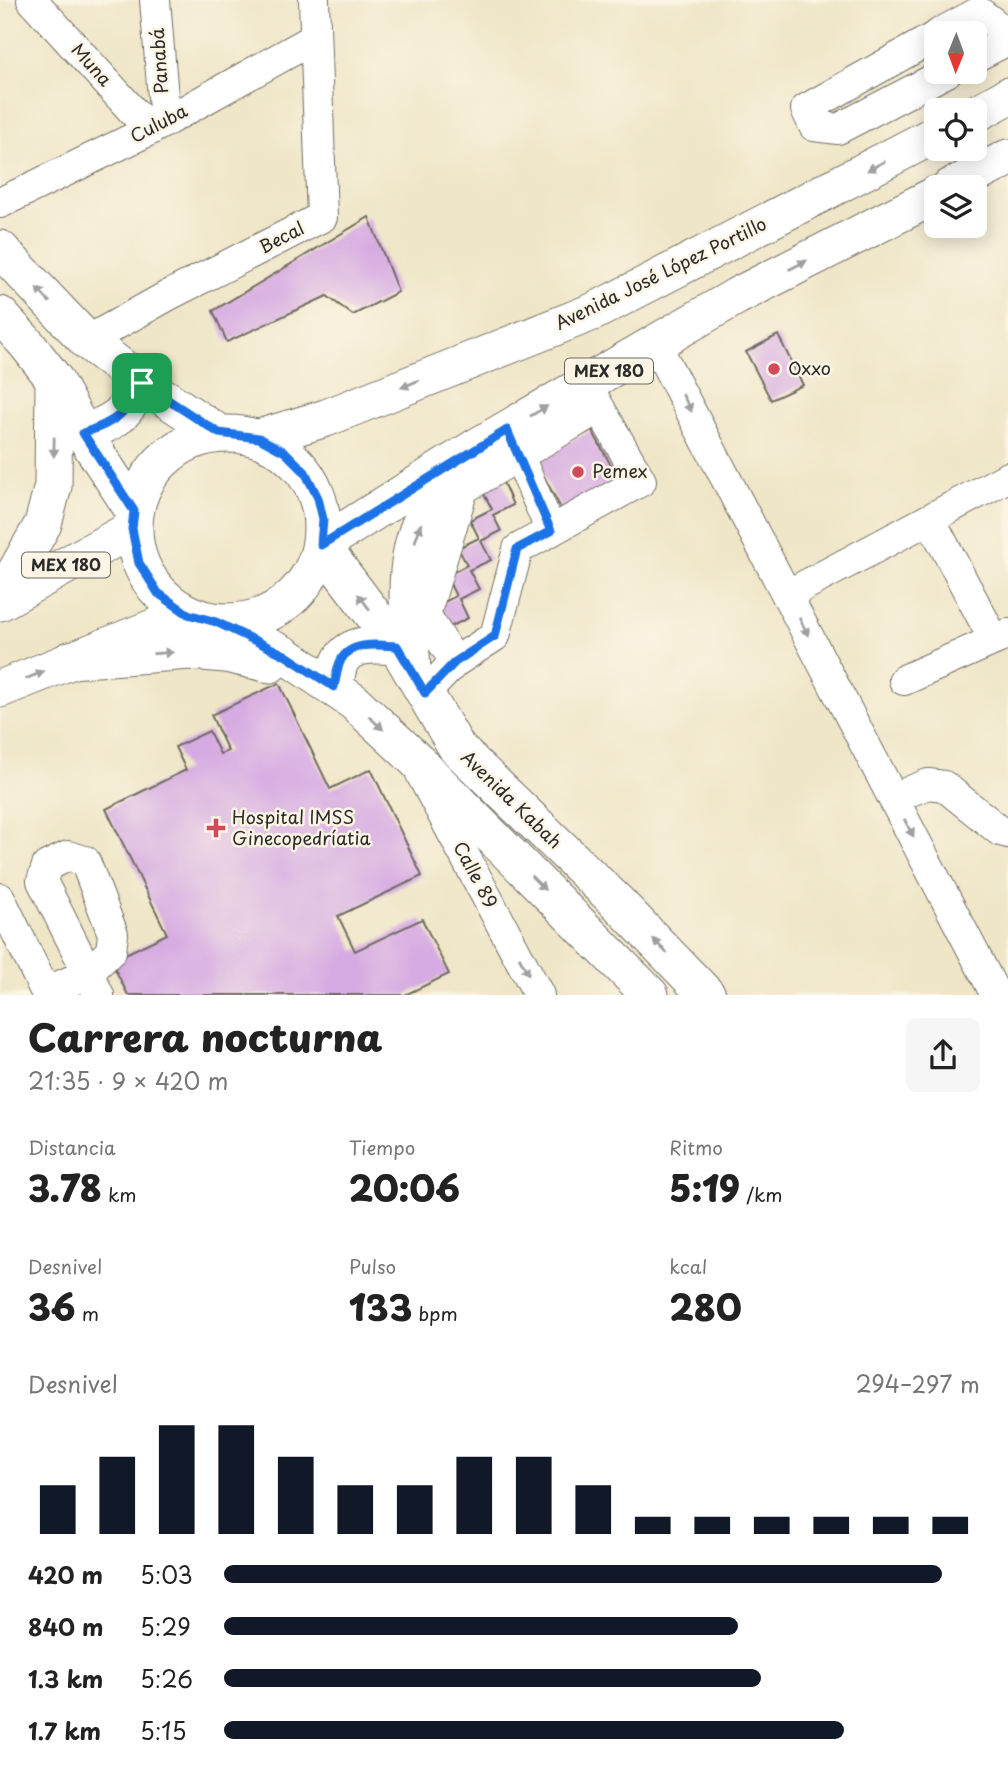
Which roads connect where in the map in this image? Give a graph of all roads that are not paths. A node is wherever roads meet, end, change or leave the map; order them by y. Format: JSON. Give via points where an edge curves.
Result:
{"nodes":[{"id":1,"x":32,"y":0,"type":"edge"},
{"id":2,"x":155,"y":0,"type":"edge"},
{"id":3,"x":314,"y":0,"type":"edge"},
{"id":4,"x":981,"y":4,"type":"edge"},
{"id":5,"x":957,"y":21,"type":"edge"},
{"id":6,"x":1008,"y":34,"type":"edge"},
{"id":7,"x":315,"y":38,"type":"junction"},
{"id":8,"x":1008,"y":40,"type":"edge"},
{"id":9,"x":924,"y":42,"type":"edge"},
{"id":10,"x":987,"y":51,"type":"edge"},
{"id":11,"x":924,"y":84,"type":"edge"},
{"id":12,"x":1008,"y":96,"type":"edge"},
{"id":13,"x":987,"y":107,"type":"edge"},
{"id":14,"x":157,"y":126,"type":"junction"},
{"id":15,"x":924,"y":140,"type":"edge"},
{"id":16,"x":1008,"y":158,"type":"edge"},
{"id":17,"x":975,"y":175,"type":"edge"},
{"id":18,"x":924,"y":201,"type":"edge"},
{"id":19,"x":0,"y":203,"type":"edge"},
{"id":20,"x":0,"y":249,"type":"edge"},
{"id":21,"x":0,"y":316,"type":"edge"},
{"id":22,"x":87,"y":341,"type":"junction"},
{"id":23,"x":655,"y":343,"type":"junction"},
{"id":24,"x":54,"y":379,"type":"junction"},
{"id":25,"x":142,"y":383,"type":"junction"},
{"id":26,"x":593,"y":396,"type":"junction"},
{"id":27,"x":83,"y":433,"type":"junction"},
{"id":28,"x":219,"y":433,"type":"junction"},
{"id":29,"x":259,"y":438,"type":"junction"},
{"id":30,"x":502,"y":443,"type":"junction"},
{"id":31,"x":1008,"y":477,"type":"edge"},
{"id":32,"x":930,"y":519,"type":"junction"},
{"id":33,"x":133,"y":520,"type":"junction"},
{"id":34,"x":551,"y":531,"type":"junction"},
{"id":35,"x":321,"y":545,"type":"junction"},
{"id":36,"x":787,"y":596,"type":"junction"},
{"id":37,"x":0,"y":601,"type":"edge"},
{"id":38,"x":416,"y":601,"type":"junction"},
{"id":39,"x":202,"y":618,"type":"junction"},
{"id":40,"x":1001,"y":637,"type":"edge"},
{"id":41,"x":70,"y":660,"type":"junction"},
{"id":42,"x":455,"y":662,"type":"junction"},
{"id":43,"x":411,"y":671,"type":"junction"},
{"id":44,"x":324,"y":680,"type":"junction"},
{"id":45,"x":904,"y":680,"type":"dead end"},
{"id":46,"x":0,"y":689,"type":"edge"},
{"id":47,"x":411,"y":755,"type":"junction"},
{"id":48,"x":893,"y":798,"type":"junction"},
{"id":49,"x":1008,"y":833,"type":"edge"},
{"id":50,"x":0,"y":898,"type":"edge"},
{"id":51,"x":93,"y":985,"type":"edge"},
{"id":52,"x":47,"y":994,"type":"edge"},
{"id":53,"x":539,"y":995,"type":"edge"},
{"id":54,"x":650,"y":995,"type":"edge"},
{"id":55,"x":707,"y":995,"type":"edge"},
{"id":56,"x":996,"y":995,"type":"edge"}],
"edges":[{"from":1,"to":14,"type":"street","name":"Muna"},
{"from":2,"to":14,"type":"street","name":"Panabá"},
{"from":3,"to":7,"type":"street","name":"Becal"},
{"from":4,"to":5,"type":"street"},
{"from":4,"to":6,"type":"street"},
{"from":7,"to":14,"type":"street","name":"Culuba"},
{"from":7,"to":22,"type":"street","name":"Becal","via":[[322,217]]},
{"from":8,"to":10,"type":"street"},
{"from":9,"to":11,"type":"street","via":[[806,109],[814,125],[838,129]]},
{"from":12,"to":13,"type":"main road"},
{"from":14,"to":19,"type":"street","name":"Culuba"},
{"from":15,"to":29,"type":"main road","name":"Avenida José López Portillo","one_way":true,"via":[[595,311],[326,418]]},
{"from":16,"to":17,"type":"main road"},
{"from":23,"to":18,"type":"main road","number":"MEX 180","one_way":true},
{"from":22,"to":20,"type":"main road","one_way":true},
{"from":21,"to":24,"type":"main road"},
{"from":22,"to":25,"type":"main road"},
{"from":23,"to":26,"type":"main road","number":"MEX 180"},
{"from":23,"to":36,"type":"street","one_way":true},
{"from":24,"to":27,"type":"main road"},
{"from":24,"to":37,"type":"main road","one_way":true,"via":[[53,486],[43,524]]},
{"from":25,"to":27,"type":"main road","via":[[128,408],[107,425]]},
{"from":25,"to":28,"type":"main road"},
{"from":26,"to":30,"type":"main road","number":"MEX 180"},
{"from":26,"to":34,"type":"street","via":[[641,481]]},
{"from":27,"to":33,"type":"main road"},
{"from":28,"to":29,"type":"main road"},
{"from":28,"to":33,"type":"main road","via":[[180,446],[150,473]]},
{"from":29,"to":35,"type":"main road","via":[[285,452],[305,472],[323,519]]},
{"from":30,"to":34,"type":"street"},
{"from":30,"to":35,"type":"main road","number":"MEX 180"},
{"from":30,"to":38,"type":"main road","via":[[428,507],[409,562]]},
{"from":31,"to":32,"type":"street"},
{"from":32,"to":36,"type":"street"},
{"from":32,"to":40,"type":"street"},
{"from":33,"to":37,"type":"main road","number":"MEX 180"},
{"from":33,"to":39,"type":"main road","via":[[139,563],[158,593]]},
{"from":34,"to":42,"type":"street","via":[[517,549],[495,636]]},
{"from":35,"to":39,"type":"main road","via":[[308,579],[284,604],[251,620]]},
{"from":43,"to":35,"type":"main road","name":"Avenida Kabah","one_way":true},
{"from":36,"to":48,"type":"street","one_way":true},
{"from":38,"to":42,"type":"street"},
{"from":38,"to":43,"type":"main road"},
{"from":39,"to":41,"type":"main road"},
{"from":39,"to":44,"type":"main road","via":[[285,655]]},
{"from":40,"to":45,"type":"street"},
{"from":41,"to":44,"type":"main road","one_way":true,"via":[[189,651],[226,654]]},
{"from":46,"to":41,"type":"main road","one_way":true},
{"from":42,"to":43,"type":"street"},
{"from":43,"to":44,"type":"main road","via":[[375,645],[351,650]]},
{"from":55,"to":43,"type":"main road","name":"Avenida Kabah","one_way":true,"via":[[457,748]]},
{"from":44,"to":47,"type":"main road","one_way":true},
{"from":47,"to":53,"type":"street","name":"Calle 89","one_way":true},
{"from":47,"to":54,"type":"main road","one_way":true},
{"from":48,"to":49,"type":"street","via":[[928,785],[944,786]]},
{"from":48,"to":56,"type":"street","one_way":true},
{"from":50,"to":52,"type":"street"},
{"from":51,"to":52,"type":"street"}]}
